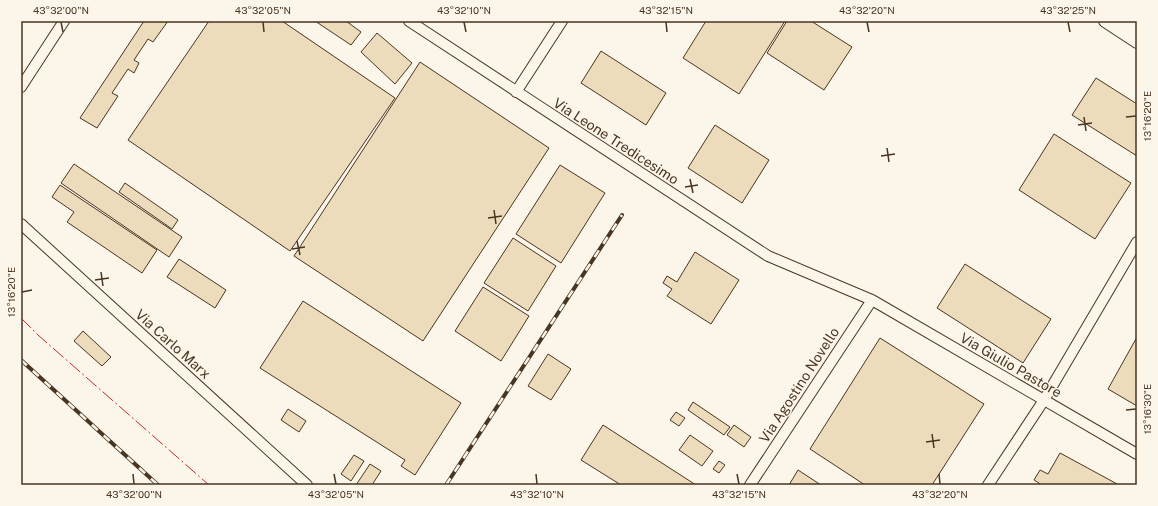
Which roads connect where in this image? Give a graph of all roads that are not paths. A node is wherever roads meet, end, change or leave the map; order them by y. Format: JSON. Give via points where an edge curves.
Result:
{"nodes":[{"id":1,"x":64,"y":21,"type":"edge"},
{"id":2,"x":409,"y":21,"type":"edge"},
{"id":3,"x":562,"y":21,"type":"edge"},
{"id":4,"x":1105,"y":21,"type":"edge"},
{"id":5,"x":1123,"y":21,"type":"edge"},
{"id":6,"x":1137,"y":30,"type":"edge"},
{"id":7,"x":1137,"y":42,"type":"edge"},
{"id":8,"x":21,"y":87,"type":"edge"},
{"id":9,"x":516,"y":92,"type":"junction"},
{"id":10,"x":21,"y":224,"type":"edge"},
{"id":11,"x":1137,"y":242,"type":"edge"},
{"id":12,"x":872,"y":300,"type":"junction"},
{"id":13,"x":1044,"y":400,"type":"junction"},
{"id":14,"x":1137,"y":454,"type":"edge"},
{"id":15,"x":307,"y":485,"type":"edge"},
{"id":16,"x":750,"y":485,"type":"edge"},
{"id":17,"x":988,"y":485,"type":"edge"}],
"edges":[{"from":1,"to":8,"type":"street"},
{"from":2,"to":9,"type":"street","name":"Via Leone Tredicesimo"},
{"from":3,"to":9,"type":"street"},
{"from":4,"to":7,"type":"main road"},
{"from":5,"to":6,"type":"main road"},
{"from":9,"to":12,"type":"street","name":"Via Leone Tredicesimo","via":[[768,256]]},
{"from":10,"to":15,"type":"street","name":"Via Carlo Marx"},
{"from":11,"to":13,"type":"street"},
{"from":12,"to":13,"type":"street","name":"Via Giulio Pastore"},
{"from":12,"to":16,"type":"street","name":"Via Agostino Novello"},
{"from":13,"to":14,"type":"street","name":"Via Giulio Pastore"},
{"from":13,"to":17,"type":"street"}]}
